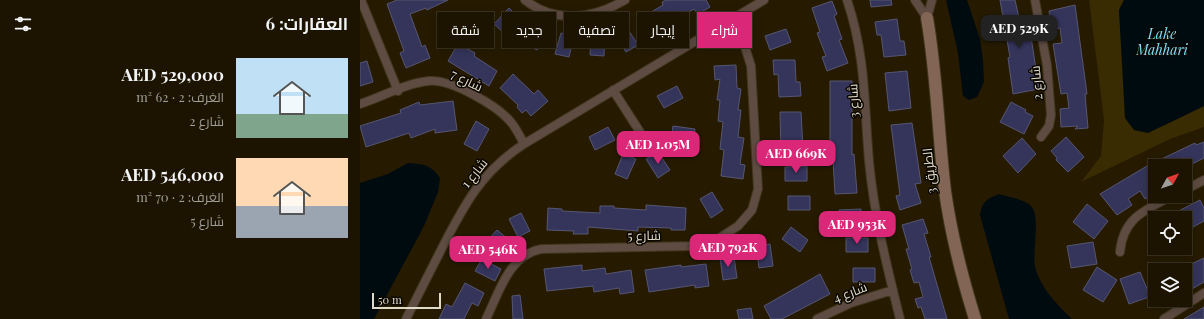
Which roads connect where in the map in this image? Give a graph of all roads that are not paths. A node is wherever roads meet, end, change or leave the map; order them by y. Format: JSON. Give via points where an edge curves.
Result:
{"nodes":[{"id":1,"x":361,"y":0,"type":"edge"},
{"id":2,"x":525,"y":0,"type":"edge"},
{"id":3,"x":625,"y":0,"type":"edge"},
{"id":4,"x":764,"y":0,"type":"edge"},
{"id":5,"x":847,"y":0,"type":"edge"},
{"id":6,"x":915,"y":0,"type":"edge"},
{"id":7,"x":1035,"y":0,"type":"edge"},
{"id":8,"x":931,"y":2,"type":"edge"},
{"id":9,"x":744,"y":12,"type":"edge"},
{"id":10,"x":927,"y":18,"type":"junction"},
{"id":11,"x":697,"y":40,"type":"edge"},
{"id":12,"x":745,"y":48,"type":"edge"},
{"id":13,"x":613,"y":90,"type":"junction"},
{"id":14,"x":398,"y":91,"type":"junction"},
{"id":15,"x":360,"y":104,"type":"edge"},
{"id":16,"x":640,"y":132,"type":"dead end"},
{"id":17,"x":1041,"y":137,"type":"dead end"},
{"id":18,"x":524,"y":144,"type":"junction"},
{"id":19,"x":1204,"y":180,"type":"edge"},
{"id":20,"x":1192,"y":186,"type":"edge"},
{"id":21,"x":1160,"y":203,"type":"edge"},
{"id":22,"x":1120,"y":252,"type":"dead end"},
{"id":23,"x":893,"y":290,"type":"junction"},
{"id":24,"x":1204,"y":293,"type":"edge"},
{"id":25,"x":406,"y":319,"type":"edge"},
{"id":26,"x":486,"y":319,"type":"edge"},
{"id":27,"x":817,"y":319,"type":"edge"},
{"id":28,"x":900,"y":319,"type":"edge"},
{"id":29,"x":975,"y":319,"type":"edge"},
{"id":30,"x":1164,"y":319,"type":"edge"}],
"edges":[{"from":1,"to":14,"type":"street"},
{"from":2,"to":3,"type":"street","via":[[544,12],[576,17],[598,13]]},
{"from":4,"to":9,"type":"street","name":"شارع 1"},
{"from":5,"to":23,"type":"street","name":"شارع 3","via":[[863,68],[871,177]]},
{"from":6,"to":10,"type":"street","name":"3 الطريق"},
{"from":7,"to":17,"type":"street","name":"شارع 2","via":[[1047,65],[1051,115],[1047,130]]},
{"from":8,"to":10,"type":"street","name":"3 الطريق"},
{"from":10,"to":29,"type":"street","name":"3 الطريق","via":[[948,205],[959,261]]},
{"from":11,"to":13,"type":"street","name":"شارع 1"},
{"from":12,"to":26,"type":"street","name":"شارع 5","via":[[752,73],[759,179],[756,200],[746,218],[729,234],[694,246],[542,249],[529,253],[514,265]]},
{"from":13,"to":16,"type":"street"},
{"from":13,"to":18,"type":"street","name":"شارع 1"},
{"from":14,"to":15,"type":"street","name":"شارع 7"},
{"from":14,"to":18,"type":"street","name":"شارع 7","via":[[424,82],[452,84],[503,114],[516,129]]},
{"from":18,"to":25,"type":"street","name":"شارع 1","via":[[498,163],[476,187]]},
{"from":19,"to":20,"type":"street"},
{"from":21,"to":22,"type":"street","via":[[1131,222],[1121,240]]},
{"from":23,"to":27,"type":"street","name":"شارع 4"},
{"from":23,"to":28,"type":"street","name":"شارع 3"},
{"from":24,"to":30,"type":"street"}]}
